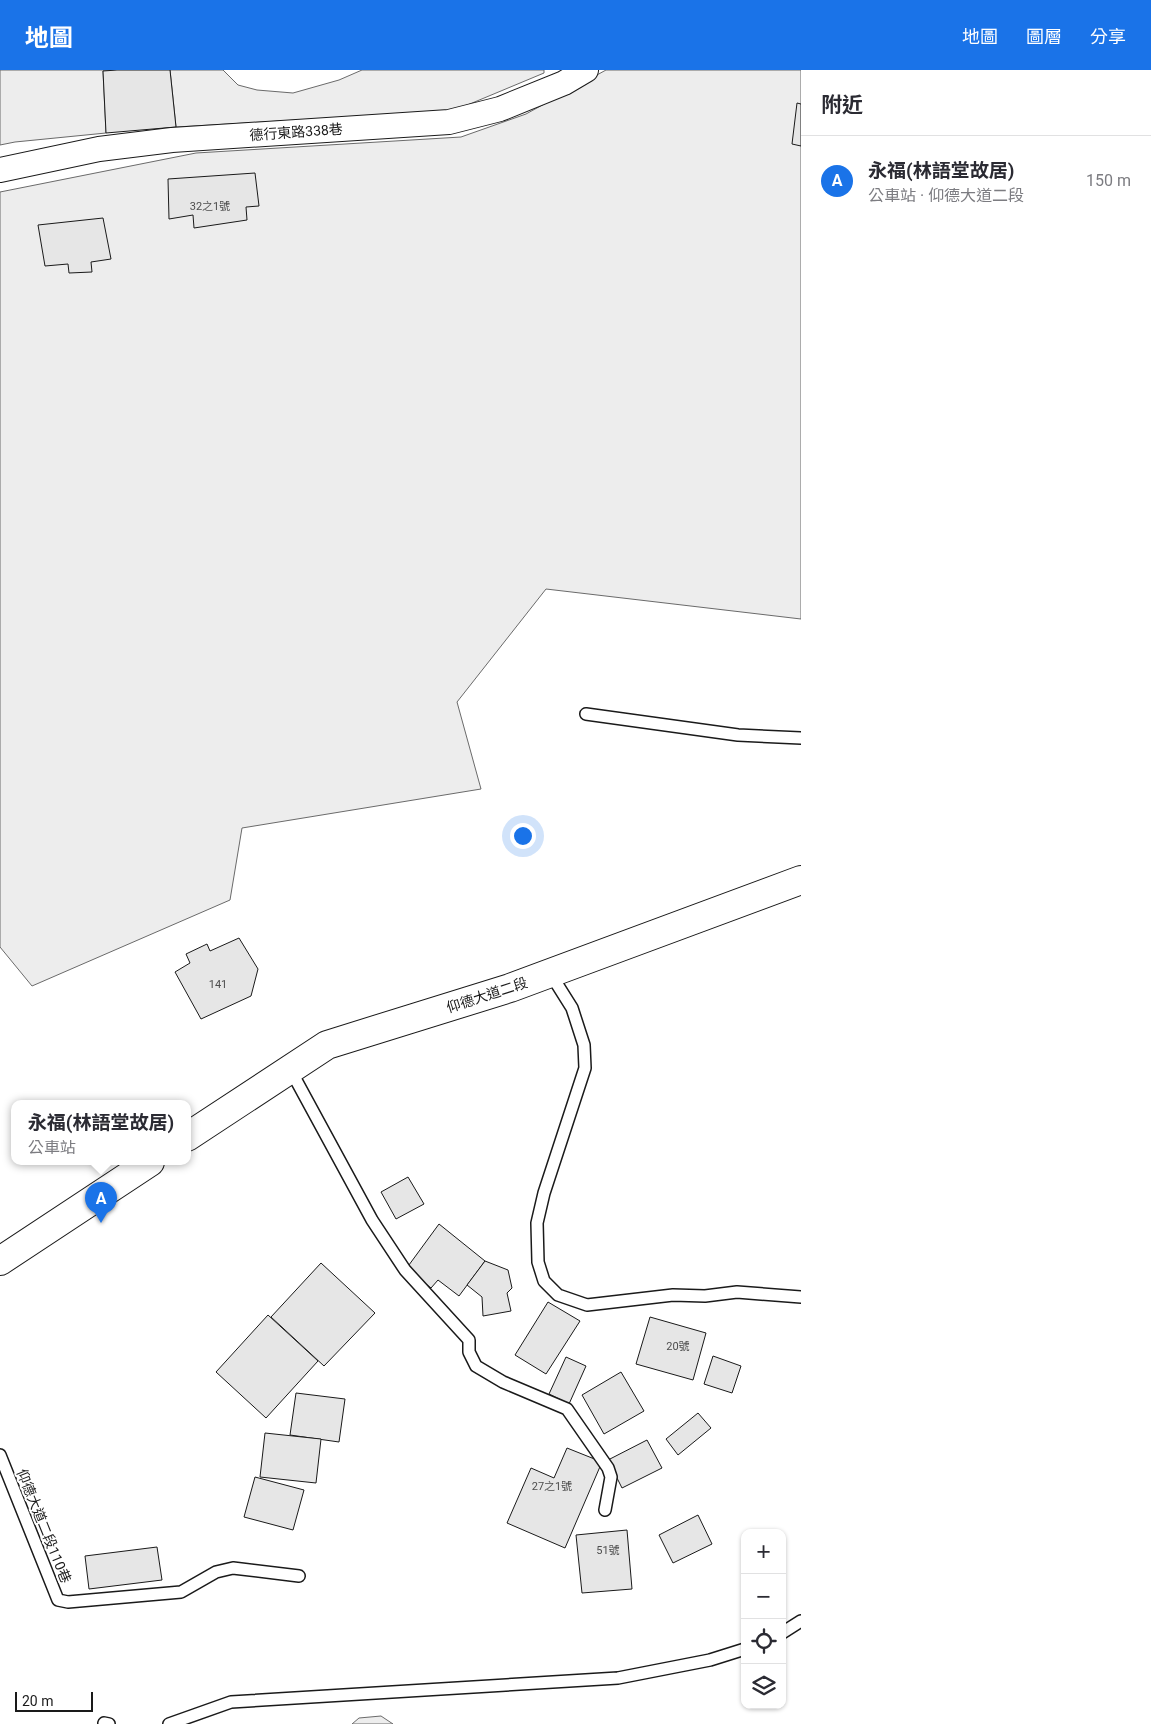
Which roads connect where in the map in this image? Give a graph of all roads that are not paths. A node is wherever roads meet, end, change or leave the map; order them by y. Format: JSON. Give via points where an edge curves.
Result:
{"nodes":[{"id":1,"x":586,"y":70,"type":"edge"},
{"id":2,"x":0,"y":170,"type":"edge"},
{"id":3,"x":586,"y":714,"type":"dead end"},
{"id":4,"x":801,"y":738,"type":"edge"},
{"id":5,"x":801,"y":880,"type":"edge"},
{"id":6,"x":550,"y":973,"type":"junction"},
{"id":7,"x":290,"y":1069,"type":"junction"},
{"id":8,"x":191,"y":1134,"type":"edge"},
{"id":9,"x":145,"y":1165,"type":"edge"},
{"id":10,"x":0,"y":1261,"type":"edge"},
{"id":11,"x":801,"y":1297,"type":"edge"},
{"id":12,"x":0,"y":1455,"type":"edge"},
{"id":13,"x":605,"y":1510,"type":"dead end"},
{"id":14,"x":298,"y":1576,"type":"dead end"},
{"id":15,"x":801,"y":1621,"type":"edge"},
{"id":16,"x":786,"y":1630,"type":"edge"},
{"id":17,"x":741,"y":1650,"type":"edge"},
{"id":18,"x":169,"y":1724,"type":"edge"}],
"edges":[{"from":1,"to":2,"type":"street","name":"德行東路338巷","via":[[500,109],[449,122],[172,140],[99,149]]},
{"from":3,"to":4,"type":"lane","via":[[738,735]]},
{"from":5,"to":6,"type":"main road","name":"仰德大道二段"},
{"from":6,"to":7,"type":"main road","name":"仰德大道二段","via":[[327,1045]]},
{"from":6,"to":11,"type":"lane","via":[[572,1008],[584,1045],[585,1068],[537,1223],[538,1262],[544,1281],[558,1295],[587,1305],[673,1295],[737,1292]]},
{"from":7,"to":8,"type":"main road","name":"仰德大道二段"},
{"from":7,"to":13,"type":"lane","via":[[372,1220],[405,1270],[468,1340],[469,1352],[476,1366],[503,1382],[567,1409],[608,1468],[611,1477]]},
{"from":9,"to":10,"type":"main road"},
{"from":12,"to":14,"type":"lane","name":"仰德大道二段110巷","via":[[58,1600],[68,1602],[181,1592],[216,1572],[233,1568]]},
{"from":15,"to":16,"type":"lane"},
{"from":17,"to":18,"type":"lane","via":[[710,1660],[618,1678],[231,1702]]}]}
